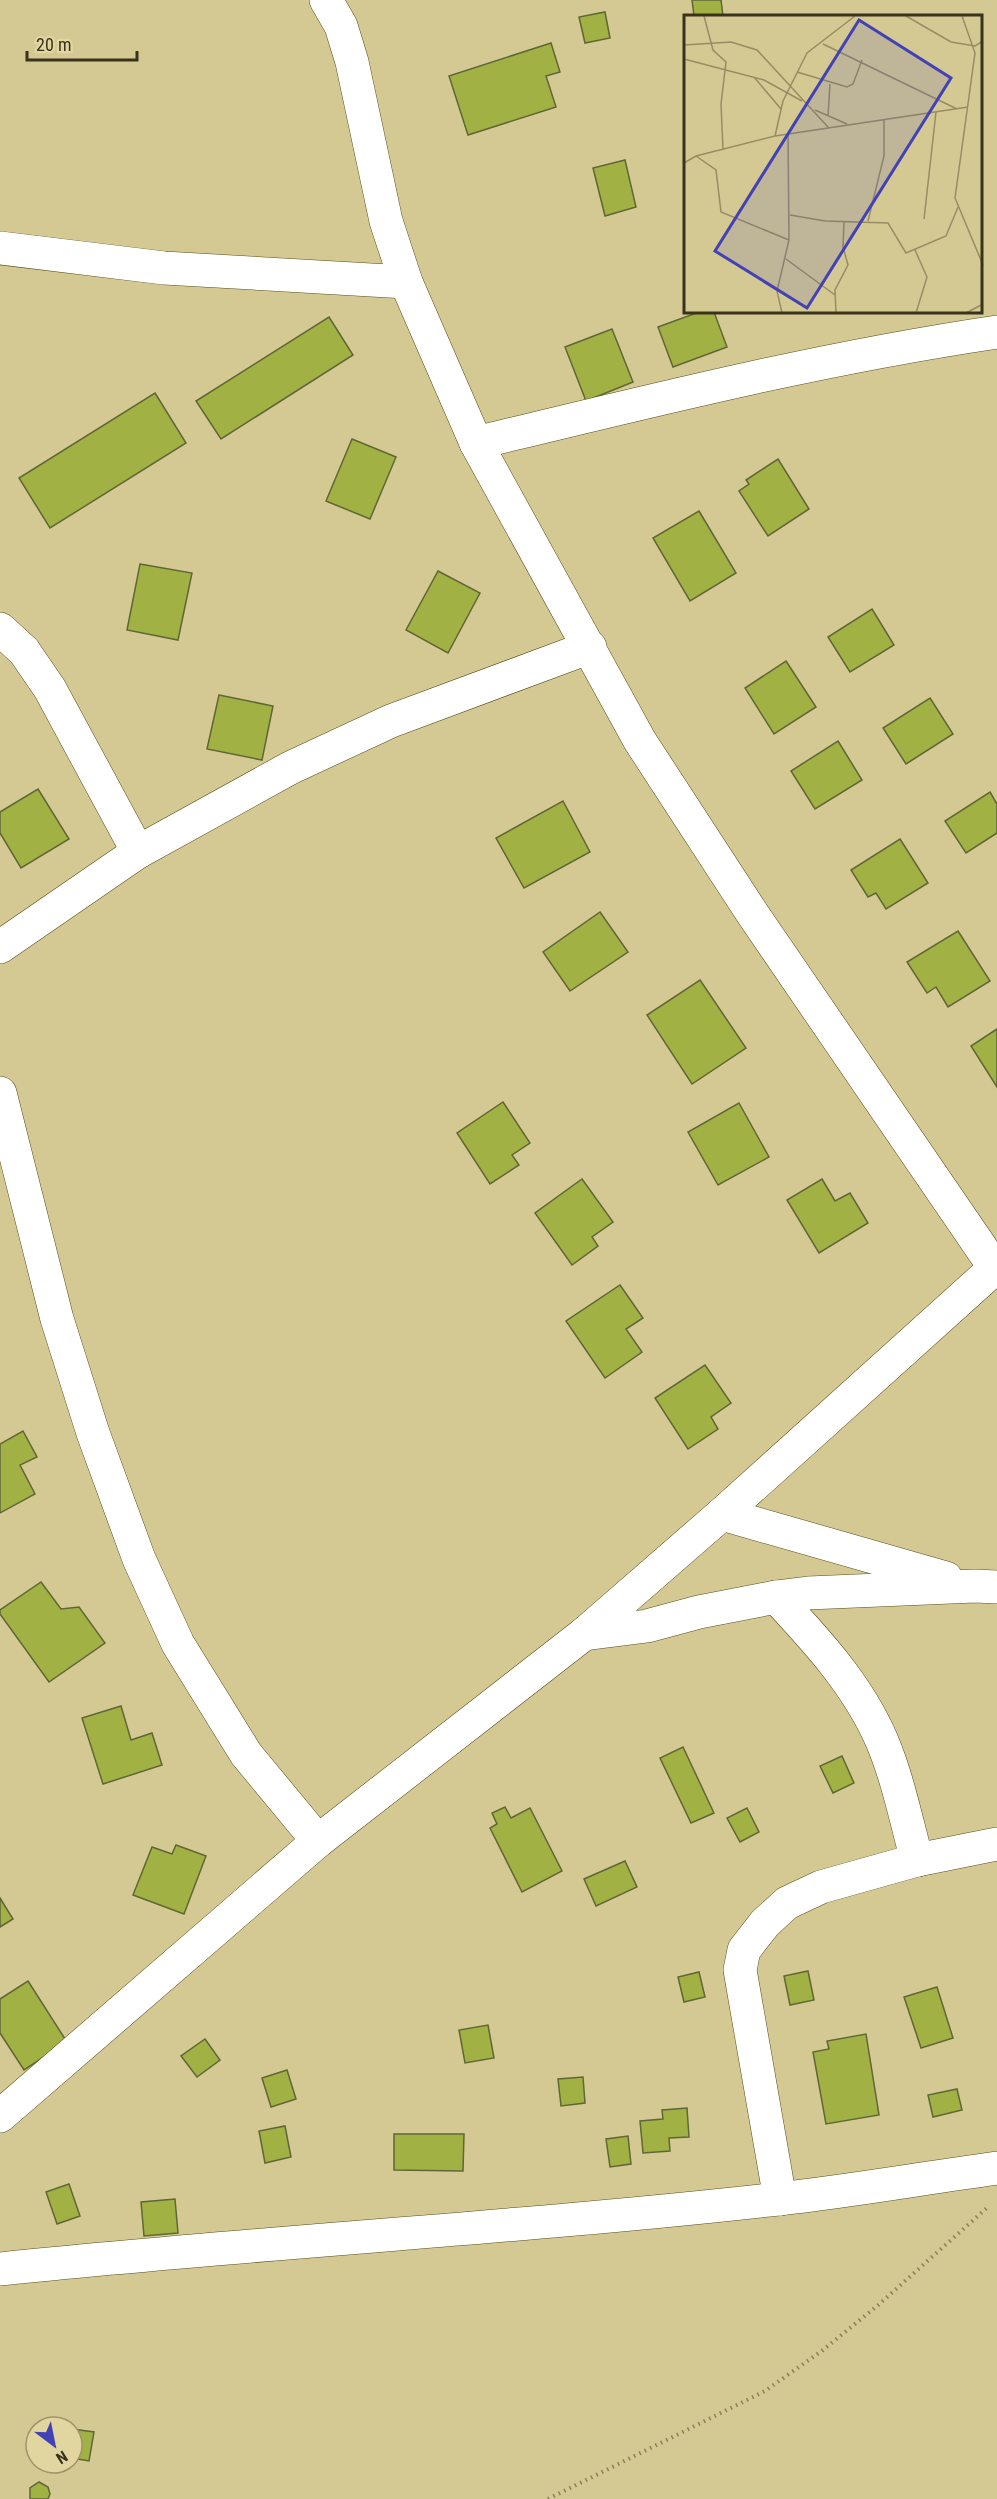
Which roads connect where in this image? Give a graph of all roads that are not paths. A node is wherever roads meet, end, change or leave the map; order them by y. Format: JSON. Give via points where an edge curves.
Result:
{"nodes":[{"id":1,"x":327,"y":0,"type":"edge"},
{"id":2,"x":0,"y":248,"type":"edge"},
{"id":3,"x":406,"y":282,"type":"junction"},
{"id":4,"x":997,"y":332,"type":"edge"},
{"id":5,"x":476,"y":443,"type":"junction"},
{"id":6,"x":0,"y":628,"type":"edge"},
{"id":7,"x":590,"y":646,"type":"junction"},
{"id":8,"x":138,"y":852,"type":"junction"},
{"id":9,"x":0,"y":947,"type":"edge"},
{"id":10,"x":0,"y":1093,"type":"edge"},
{"id":11,"x":996,"y":1267,"type":"edge"},
{"id":12,"x":722,"y":1514,"type":"junction"},
{"id":13,"x":990,"y":1589,"type":"edge"},
{"id":14,"x":776,"y":1597,"type":"junction"},
{"id":15,"x":584,"y":1634,"type":"junction"},
{"id":16,"x":318,"y":1841,"type":"junction"},
{"id":17,"x":997,"y":1844,"type":"edge"},
{"id":18,"x":917,"y":1860,"type":"junction"},
{"id":19,"x":0,"y":2116,"type":"edge"},
{"id":20,"x":997,"y":2168,"type":"edge"},
{"id":21,"x":780,"y":2199,"type":"junction"},
{"id":22,"x":0,"y":2269,"type":"edge"}],
"edges":[{"from":1,"to":3,"type":"street","via":[[341,26],[352,62],[386,220]]},
{"from":2,"to":3,"type":"street","via":[[164,268]]},
{"from":3,"to":5,"type":"street"},
{"from":4,"to":5,"type":"street","via":[[712,386]]},
{"from":5,"to":7,"type":"street"},
{"from":6,"to":8,"type":"street","via":[[24,651],[50,689]]},
{"from":7,"to":8,"type":"street","via":[[392,721],[290,768]]},
{"from":7,"to":11,"type":"street","via":[[640,741],[733,884]]},
{"from":8,"to":9,"type":"street"},
{"from":10,"to":16,"type":"street","via":[[57,1319],[139,1559],[178,1644],[246,1754]]},
{"from":11,"to":12,"type":"street"},
{"from":12,"to":13,"type":"street"},
{"from":12,"to":15,"type":"street"},
{"from":13,"to":14,"type":"street"},
{"from":14,"to":15,"type":"street","via":[[647,1626]]},
{"from":14,"to":18,"type":"street","via":[[829,1655],[866,1710],[894,1774]]},
{"from":15,"to":16,"type":"street"},
{"from":16,"to":19,"type":"street"},
{"from":17,"to":18,"type":"street"},
{"from":18,"to":21,"type":"street","via":[[821,1887],[787,1903],[744,1950],[740,1970]]},
{"from":20,"to":21,"type":"street"},
{"from":21,"to":22,"type":"street"}]}
